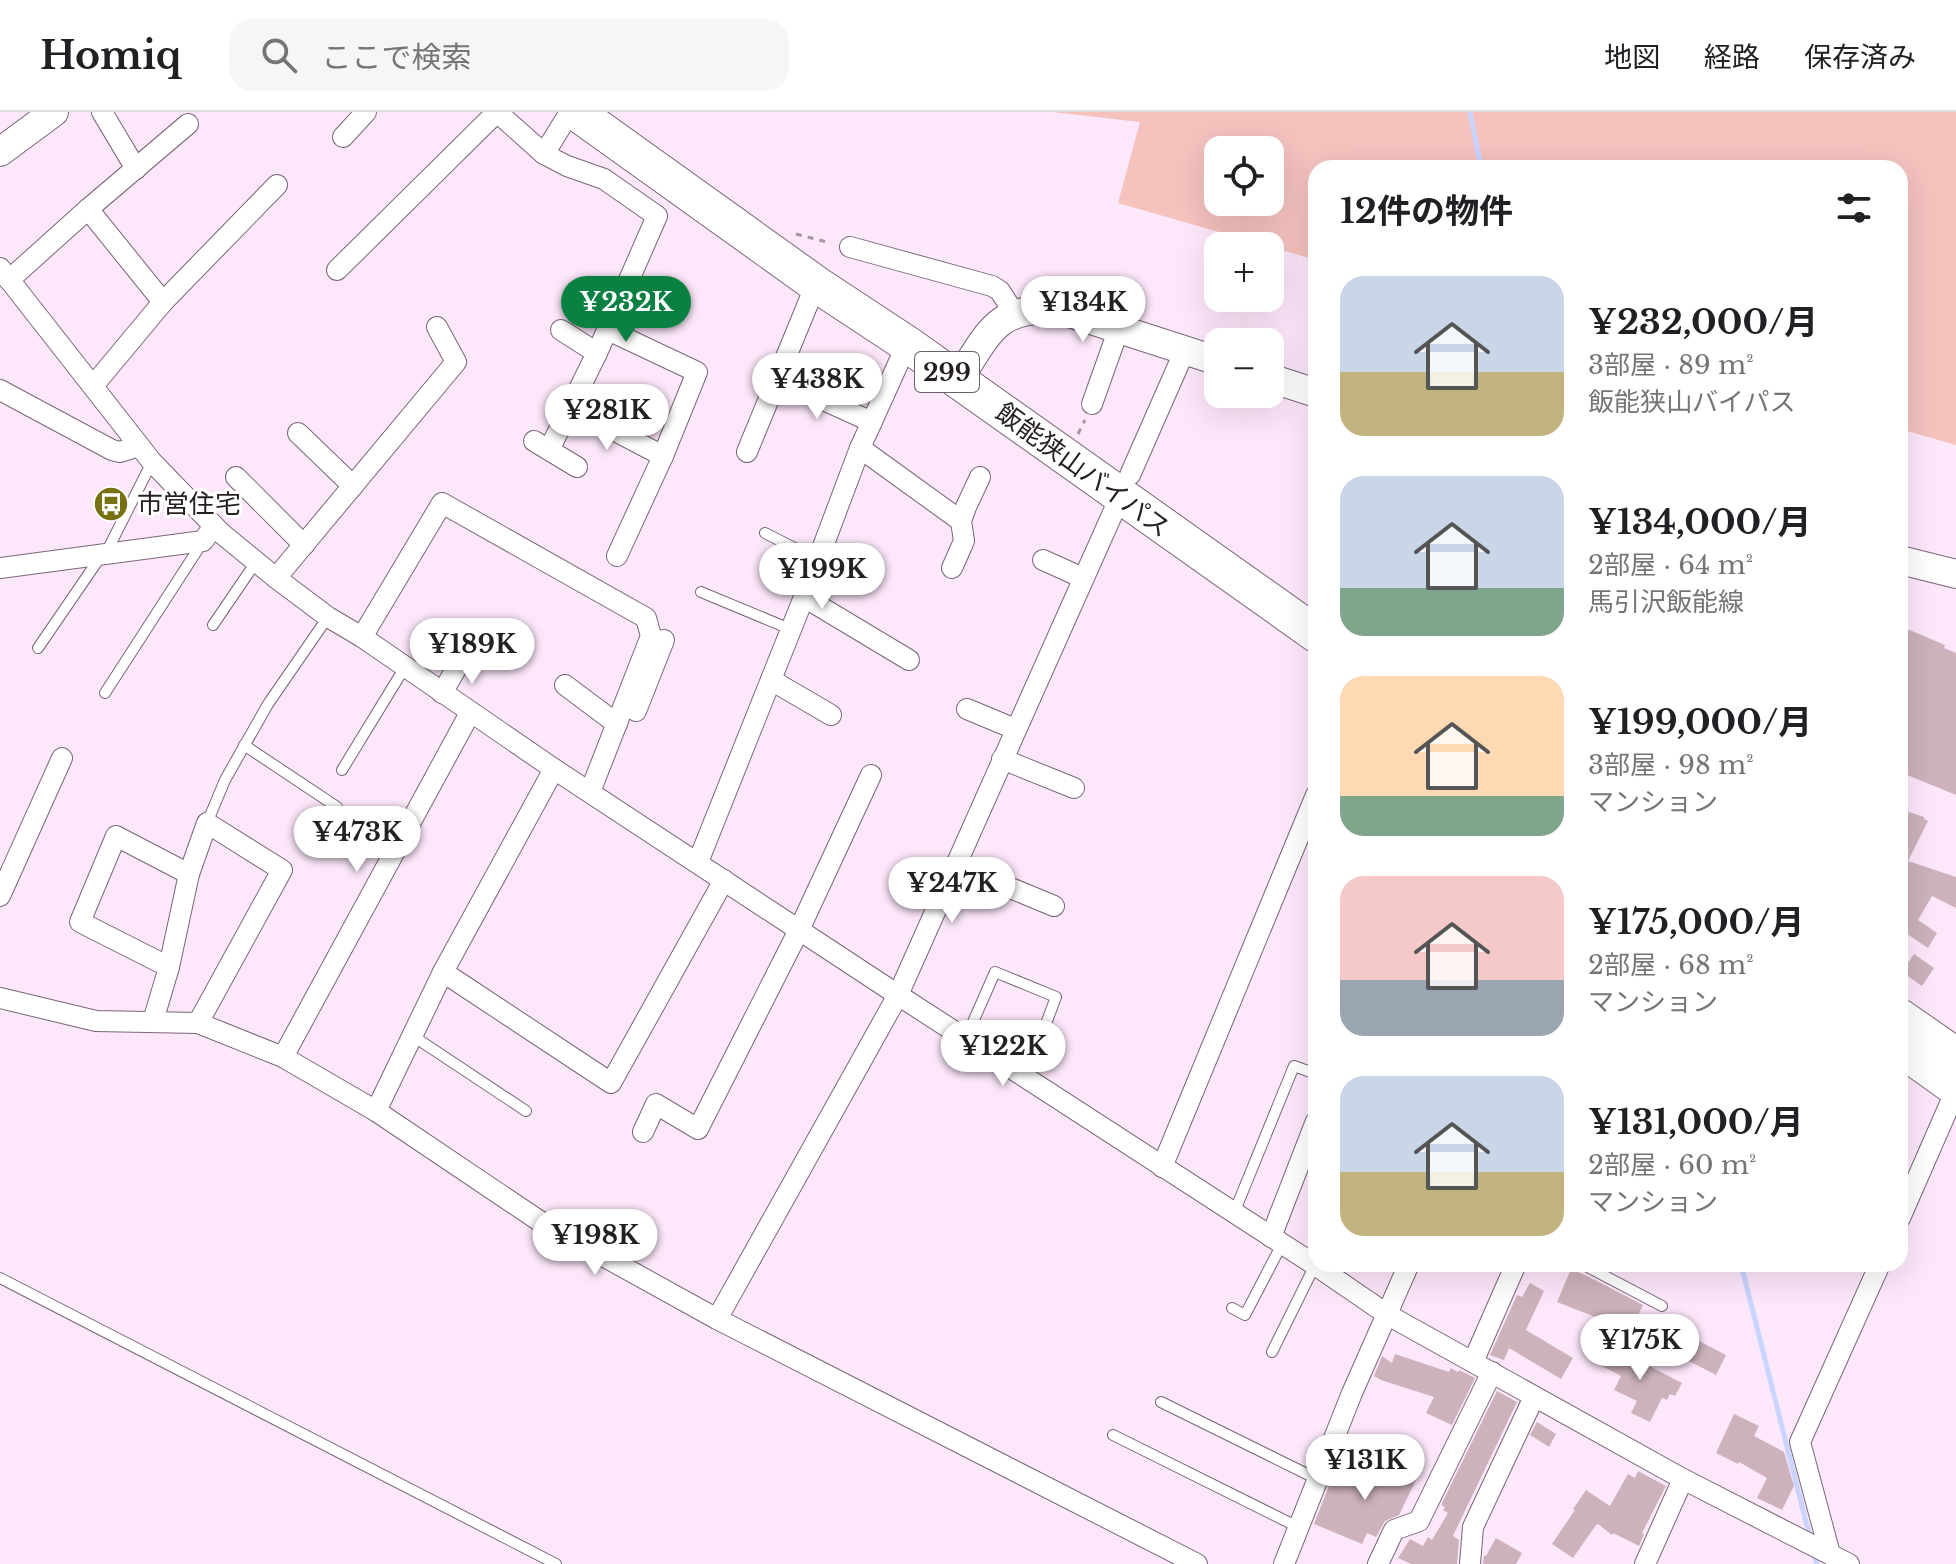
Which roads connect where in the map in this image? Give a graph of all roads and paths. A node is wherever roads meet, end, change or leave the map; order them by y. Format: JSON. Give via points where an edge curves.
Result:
{"nodes":[{"id":1,"x":54,"y":112,"type":"edge"},
{"id":2,"x":102,"y":112,"type":"edge"},
{"id":3,"x":366,"y":112,"type":"edge"},
{"id":4,"x":497,"y":112,"type":"edge"},
{"id":5,"x":570,"y":112,"type":"edge"},
{"id":6,"x":576,"y":112,"type":"edge"},
{"id":7,"x":616,"y":112,"type":"edge"},
{"id":8,"x":188,"y":124,"type":"dead end"},
{"id":9,"x":343,"y":137,"type":"dead end"},
{"id":10,"x":0,"y":152,"type":"edge"},
{"id":11,"x":544,"y":154,"type":"junction"},
{"id":12,"x":136,"y":169,"type":"junction"},
{"id":13,"x":277,"y":185,"type":"dead end"},
{"id":14,"x":88,"y":209,"type":"junction"},
{"id":15,"x":784,"y":231,"type":"junction"},
{"id":16,"x":850,"y":247,"type":"joint"},
{"id":17,"x":337,"y":270,"type":"dead end"},
{"id":18,"x":5,"y":274,"type":"edge"},
{"id":19,"x":816,"y":284,"type":"junction"},
{"id":20,"x":163,"y":302,"type":"junction"},
{"id":21,"x":1014,"y":313,"type":"junction"},
{"id":22,"x":437,"y":327,"type":"dead end"},
{"id":23,"x":1119,"y":328,"type":"junction"},
{"id":24,"x":561,"y":330,"type":"dead end"},
{"id":25,"x":608,"y":330,"type":"junction"},
{"id":26,"x":907,"y":344,"type":"junction"},
{"id":27,"x":1185,"y":350,"type":"junction"},
{"id":28,"x":597,"y":353,"type":"junction"},
{"id":29,"x":1204,"y":356,"type":"edge"},
{"id":30,"x":964,"y":371,"type":"junction"},
{"id":31,"x":776,"y":383,"type":"junction"},
{"id":32,"x":1284,"y":383,"type":"edge"},
{"id":33,"x":93,"y":386,"type":"junction"},
{"id":34,"x":0,"y":390,"type":"edge"},
{"id":35,"x":1308,"y":390,"type":"edge"},
{"id":36,"x":1092,"y":404,"type":"dead end"},
{"id":37,"x":571,"y":408,"type":"junction"},
{"id":38,"x":872,"y":422,"type":"junction"},
{"id":39,"x":298,"y":433,"type":"dead end"},
{"id":40,"x":860,"y":448,"type":"junction"},
{"id":41,"x":747,"y":452,"type":"dead end"},
{"id":42,"x":145,"y":454,"type":"junction"},
{"id":43,"x":663,"y":456,"type":"junction"},
{"id":44,"x":577,"y":467,"type":"dead end"},
{"id":45,"x":236,"y":477,"type":"dead end"},
{"id":46,"x":980,"y":477,"type":"dead end"},
{"id":47,"x":353,"y":486,"type":"junction"},
{"id":48,"x":1125,"y":486,"type":"junction"},
{"id":49,"x":961,"y":521,"type":"junction"},
{"id":50,"x":765,"y":533,"type":"dead end"},
{"id":51,"x":209,"y":534,"type":"junction"},
{"id":52,"x":304,"y":545,"type":"junction"},
{"id":53,"x":103,"y":554,"type":"junction"},
{"id":54,"x":820,"y":554,"type":"junction"},
{"id":55,"x":617,"y":556,"type":"dead end"},
{"id":56,"x":1043,"y":560,"type":"dead end"},
{"id":57,"x":256,"y":562,"type":"junction"},
{"id":58,"x":1908,"y":562,"type":"edge"},
{"id":59,"x":0,"y":568,"type":"edge"},
{"id":60,"x":952,"y":568,"type":"dead end"},
{"id":61,"x":861,"y":572,"type":"dead end"},
{"id":62,"x":1956,"y":574,"type":"edge"},
{"id":63,"x":276,"y":578,"type":"junction"},
{"id":64,"x":1083,"y":578,"type":"junction"},
{"id":65,"x":701,"y":592,"type":"dead end"},
{"id":66,"x":804,"y":597,"type":"junction"},
{"id":67,"x":1308,"y":600,"type":"edge"},
{"id":68,"x":328,"y":617,"type":"junction"},
{"id":69,"x":213,"y":625,"type":"dead end"},
{"id":70,"x":1308,"y":628,"type":"edge"},
{"id":71,"x":790,"y":629,"type":"junction"},
{"id":72,"x":362,"y":637,"type":"junction"},
{"id":73,"x":664,"y":640,"type":"dead end"},
{"id":74,"x":488,"y":646,"type":"dead end"},
{"id":75,"x":38,"y":648,"type":"dead end"},
{"id":76,"x":909,"y":660,"type":"dead end"},
{"id":77,"x":405,"y":667,"type":"junction"},
{"id":78,"x":771,"y":680,"type":"junction"},
{"id":79,"x":565,"y":685,"type":"dead end"},
{"id":80,"x":105,"y":693,"type":"dead end"},
{"id":81,"x":442,"y":693,"type":"junction"},
{"id":82,"x":967,"y":709,"type":"dead end"},
{"id":83,"x":470,"y":713,"type":"junction"},
{"id":84,"x":831,"y":715,"type":"dead end"},
{"id":85,"x":617,"y":724,"type":"junction"},
{"id":86,"x":1015,"y":729,"type":"junction"},
{"id":87,"x":244,"y":745,"type":"junction"},
{"id":88,"x":62,"y":758,"type":"dead end"},
{"id":89,"x":1002,"y":759,"type":"junction"},
{"id":90,"x":554,"y":769,"type":"junction"},
{"id":91,"x":342,"y":770,"type":"dead end"},
{"id":92,"x":871,"y":775,"type":"dead end"},
{"id":93,"x":1074,"y":788,"type":"dead end"},
{"id":94,"x":596,"y":796,"type":"junction"},
{"id":95,"x":337,"y":807,"type":"dead end"},
{"id":96,"x":1308,"y":814,"type":"edge"},
{"id":97,"x":207,"y":823,"type":"junction"},
{"id":98,"x":698,"y":862,"type":"junction"},
{"id":99,"x":955,"y":865,"type":"junction"},
{"id":100,"x":189,"y":874,"type":"junction"},
{"id":101,"x":724,"y":880,"type":"junction"},
{"id":102,"x":0,"y":896,"type":"edge"},
{"id":103,"x":1054,"y":906,"type":"dead end"},
{"id":104,"x":799,"y":930,"type":"junction"},
{"id":105,"x":169,"y":967,"type":"junction"},
{"id":106,"x":443,"y":972,"type":"junction"},
{"id":107,"x":898,"y":995,"type":"junction"},
{"id":108,"x":0,"y":998,"type":"edge"},
{"id":109,"x":153,"y":1021,"type":"junction"},
{"id":110,"x":198,"y":1023,"type":"junction"},
{"id":111,"x":1908,"y":1023,"type":"edge"},
{"id":112,"x":413,"y":1036,"type":"junction"},
{"id":113,"x":966,"y":1038,"type":"junction"},
{"id":114,"x":1908,"y":1054,"type":"edge"},
{"id":115,"x":1956,"y":1056,"type":"edge"},
{"id":116,"x":283,"y":1057,"type":"junction"},
{"id":117,"x":1308,"y":1071,"type":"edge"},
{"id":118,"x":1026,"y":1077,"type":"junction"},
{"id":119,"x":1956,"y":1089,"type":"edge"},
{"id":120,"x":376,"y":1111,"type":"junction"},
{"id":121,"x":526,"y":1111,"type":"dead end"},
{"id":122,"x":643,"y":1132,"type":"dead end"},
{"id":123,"x":1308,"y":1145,"type":"edge"},
{"id":124,"x":1162,"y":1167,"type":"junction"},
{"id":125,"x":1908,"y":1200,"type":"edge"},
{"id":126,"x":1234,"y":1213,"type":"junction"},
{"id":127,"x":1277,"y":1240,"type":"junction"},
{"id":128,"x":1308,"y":1260,"type":"edge"},
{"id":129,"x":1312,"y":1272,"type":"edge"},
{"id":130,"x":1325,"y":1272,"type":"edge"},
{"id":131,"x":1406,"y":1272,"type":"edge"},
{"id":132,"x":1513,"y":1272,"type":"edge"},
{"id":133,"x":1597,"y":1272,"type":"edge"},
{"id":134,"x":1876,"y":1272,"type":"edge"},
{"id":135,"x":0,"y":1278,"type":"edge"},
{"id":136,"x":1662,"y":1306,"type":"dead end"},
{"id":137,"x":1232,"y":1308,"type":"dead end"},
{"id":138,"x":1388,"y":1315,"type":"junction"},
{"id":139,"x":717,"y":1319,"type":"junction"},
{"id":140,"x":1272,"y":1352,"type":"dead end"},
{"id":141,"x":1482,"y":1367,"type":"junction"},
{"id":142,"x":1534,"y":1397,"type":"junction"},
{"id":143,"x":1161,"y":1402,"type":"dead end"},
{"id":144,"x":1113,"y":1435,"type":"dead end"},
{"id":145,"x":1317,"y":1479,"type":"junction"},
{"id":146,"x":1683,"y":1479,"type":"junction"},
{"id":147,"x":1298,"y":1527,"type":"junction"},
{"id":148,"x":1830,"y":1554,"type":"junction"},
{"id":149,"x":556,"y":1564,"type":"edge"},
{"id":150,"x":1197,"y":1564,"type":"edge"},
{"id":151,"x":1284,"y":1564,"type":"edge"},
{"id":152,"x":1378,"y":1564,"type":"edge"},
{"id":153,"x":1470,"y":1564,"type":"edge"},
{"id":154,"x":1645,"y":1564,"type":"edge"},
{"id":155,"x":1849,"y":1564,"type":"edge"}],
"edges":[{"from":1,"to":10,"type":"main road"},
{"from":2,"to":12,"type":"street"},
{"from":3,"to":9,"type":"street"},
{"from":4,"to":11,"type":"street"},
{"from":4,"to":17,"type":"street"},
{"from":5,"to":11,"type":"street"},
{"from":6,"to":19,"type":"highway","name":"飯能狭山バイパス","number":"299"},
{"from":7,"to":15,"type":"highway","name":"飯能狭山バイパス","number":"299"},
{"from":8,"to":12,"type":"street"},
{"from":11,"to":25,"type":"street","via":[[604,179],[657,216]]},
{"from":12,"to":14,"type":"street"},
{"from":13,"to":20,"type":"street"},
{"from":14,"to":18,"type":"street"},
{"from":14,"to":20,"type":"street"},
{"from":15,"to":16,"type":"path"},
{"from":15,"to":30,"type":"highway","name":"飯能狭山バイパス","number":"299"},
{"from":16,"to":21,"type":"street","via":[[992,286]]},
{"from":18,"to":33,"type":"street"},
{"from":19,"to":26,"type":"highway","name":"飯能狭山バイパス","number":"299"},
{"from":19,"to":31,"type":"street"},
{"from":20,"to":33,"type":"street"},
{"from":21,"to":23,"type":"main road","via":[[1060,310]]},
{"from":21,"to":30,"type":"main road","via":[[1000,321]]},
{"from":22,"to":47,"type":"street","via":[[456,362]]},
{"from":23,"to":27,"type":"main road"},
{"from":23,"to":36,"type":"street"},
{"from":24,"to":28,"type":"street"},
{"from":25,"to":28,"type":"street"},
{"from":25,"to":43,"type":"street","via":[[697,372]]},
{"from":26,"to":30,"type":"highway","name":"飯能狭山バイパス","number":"299"},
{"from":26,"to":38,"type":"street"},
{"from":27,"to":29,"type":"main road"},
{"from":27,"to":48,"type":"street"},
{"from":28,"to":37,"type":"street"},
{"from":30,"to":48,"type":"highway","name":"飯能狭山バイパス","number":"299"},
{"from":31,"to":38,"type":"street"},
{"from":31,"to":41,"type":"street"},
{"from":32,"to":35,"type":"main road"},
{"from":33,"to":42,"type":"street"},
{"from":34,"to":42,"type":"street","via":[[112,450]]},
{"from":37,"to":43,"type":"street"},
{"from":37,"to":44,"type":"street","via":[[542,445]]},
{"from":38,"to":40,"type":"street"},
{"from":39,"to":47,"type":"street"},
{"from":40,"to":49,"type":"street"},
{"from":40,"to":54,"type":"street"},
{"from":42,"to":51,"type":"street"},
{"from":42,"to":53,"type":"lane"},
{"from":43,"to":55,"type":"street"},
{"from":45,"to":52,"type":"street"},
{"from":46,"to":49,"type":"street"},
{"from":47,"to":52,"type":"street"},
{"from":48,"to":64,"type":"street"},
{"from":48,"to":67,"type":"highway","name":"飯能狭山バイパス","number":"299"},
{"from":48,"to":70,"type":"highway","name":"飯能狭山バイパス","number":"299"},
{"from":49,"to":60,"type":"street","via":[[964,541]]},
{"from":50,"to":54,"type":"lane"},
{"from":51,"to":53,"type":"street"},
{"from":51,"to":57,"type":"street"},
{"from":51,"to":80,"type":"lane"},
{"from":52,"to":63,"type":"street"},
{"from":53,"to":59,"type":"street"},
{"from":53,"to":75,"type":"lane"},
{"from":54,"to":61,"type":"lane"},
{"from":54,"to":66,"type":"street"},
{"from":56,"to":64,"type":"street"},
{"from":57,"to":63,"type":"street"},
{"from":57,"to":69,"type":"lane"},
{"from":58,"to":62,"type":"main road"},
{"from":63,"to":68,"type":"street"},
{"from":64,"to":86,"type":"street"},
{"from":65,"to":71,"type":"lane"},
{"from":66,"to":71,"type":"street"},
{"from":66,"to":76,"type":"street"},
{"from":68,"to":72,"type":"street"},
{"from":68,"to":87,"type":"lane"},
{"from":71,"to":78,"type":"street"},
{"from":72,"to":77,"type":"street"},
{"from":72,"to":85,"type":"street","via":[[442,503],[646,618],[651,636]]},
{"from":73,"to":94,"type":"street"},
{"from":74,"to":81,"type":"street","via":[[474,638]]},
{"from":77,"to":81,"type":"street"},
{"from":77,"to":91,"type":"lane"},
{"from":78,"to":84,"type":"street"},
{"from":78,"to":98,"type":"street"},
{"from":79,"to":85,"type":"street"},
{"from":81,"to":83,"type":"street"},
{"from":82,"to":86,"type":"street"},
{"from":83,"to":90,"type":"street"},
{"from":83,"to":116,"type":"street"},
{"from":85,"to":94,"type":"street"},
{"from":86,"to":89,"type":"street"},
{"from":87,"to":95,"type":"lane"},
{"from":87,"to":97,"type":"lane"},
{"from":88,"to":102,"type":"street"},
{"from":89,"to":93,"type":"street"},
{"from":89,"to":99,"type":"street"},
{"from":90,"to":94,"type":"street"},
{"from":90,"to":106,"type":"street"},
{"from":92,"to":104,"type":"street"},
{"from":94,"to":98,"type":"street"},
{"from":96,"to":124,"type":"street"},
{"from":97,"to":100,"type":"street"},
{"from":97,"to":110,"type":"street","via":[[282,870]]},
{"from":98,"to":101,"type":"street"},
{"from":99,"to":103,"type":"street"},
{"from":99,"to":107,"type":"street"},
{"from":100,"to":105,"type":"street"},
{"from":100,"to":105,"type":"street","via":[[116,836],[80,922]]},
{"from":101,"to":104,"type":"street"},
{"from":101,"to":106,"type":"street","via":[[611,1083]]},
{"from":104,"to":107,"type":"street"},
{"from":104,"to":122,"type":"street","via":[[698,1129],[656,1104]]},
{"from":105,"to":109,"type":"street"},
{"from":106,"to":112,"type":"street"},
{"from":107,"to":113,"type":"street"},
{"from":107,"to":139,"type":"street"},
{"from":108,"to":109,"type":"street","via":[[96,1021]]},
{"from":109,"to":110,"type":"street"},
{"from":110,"to":116,"type":"street"},
{"from":111,"to":115,"type":"highway"},
{"from":112,"to":120,"type":"street"},
{"from":112,"to":121,"type":"lane"},
{"from":113,"to":118,"type":"street"},
{"from":113,"to":118,"type":"lane","via":[[995,972],[1056,997]]},
{"from":114,"to":119,"type":"highway"},
{"from":116,"to":120,"type":"street"},
{"from":117,"to":126,"type":"lane","via":[[1294,1066]]},
{"from":118,"to":124,"type":"street"},
{"from":119,"to":125,"type":"street"},
{"from":120,"to":139,"type":"street","via":[[538,1220]]},
{"from":123,"to":127,"type":"street"},
{"from":124,"to":126,"type":"street"},
{"from":126,"to":127,"type":"street"},
{"from":127,"to":128,"type":"street"},
{"from":127,"to":137,"type":"lane","via":[[1245,1315]]},
{"from":129,"to":140,"type":"lane"},
{"from":130,"to":138,"type":"street"},
{"from":131,"to":138,"type":"street"},
{"from":132,"to":141,"type":"street"},
{"from":133,"to":136,"type":"lane"},
{"from":134,"to":148,"type":"street","via":[[1800,1442]]},
{"from":135,"to":149,"type":"lane"},
{"from":138,"to":141,"type":"street"},
{"from":138,"to":145,"type":"street"},
{"from":139,"to":150,"type":"street"},
{"from":141,"to":142,"type":"street"},
{"from":141,"to":152,"type":"street","via":[[1419,1521],[1394,1530]]},
{"from":142,"to":146,"type":"street"},
{"from":142,"to":153,"type":"street","via":[[1473,1527]]},
{"from":143,"to":145,"type":"lane"},
{"from":144,"to":147,"type":"lane"},
{"from":145,"to":147,"type":"street"},
{"from":146,"to":148,"type":"street"},
{"from":146,"to":154,"type":"street"},
{"from":147,"to":151,"type":"street"},
{"from":148,"to":155,"type":"street"}]}
